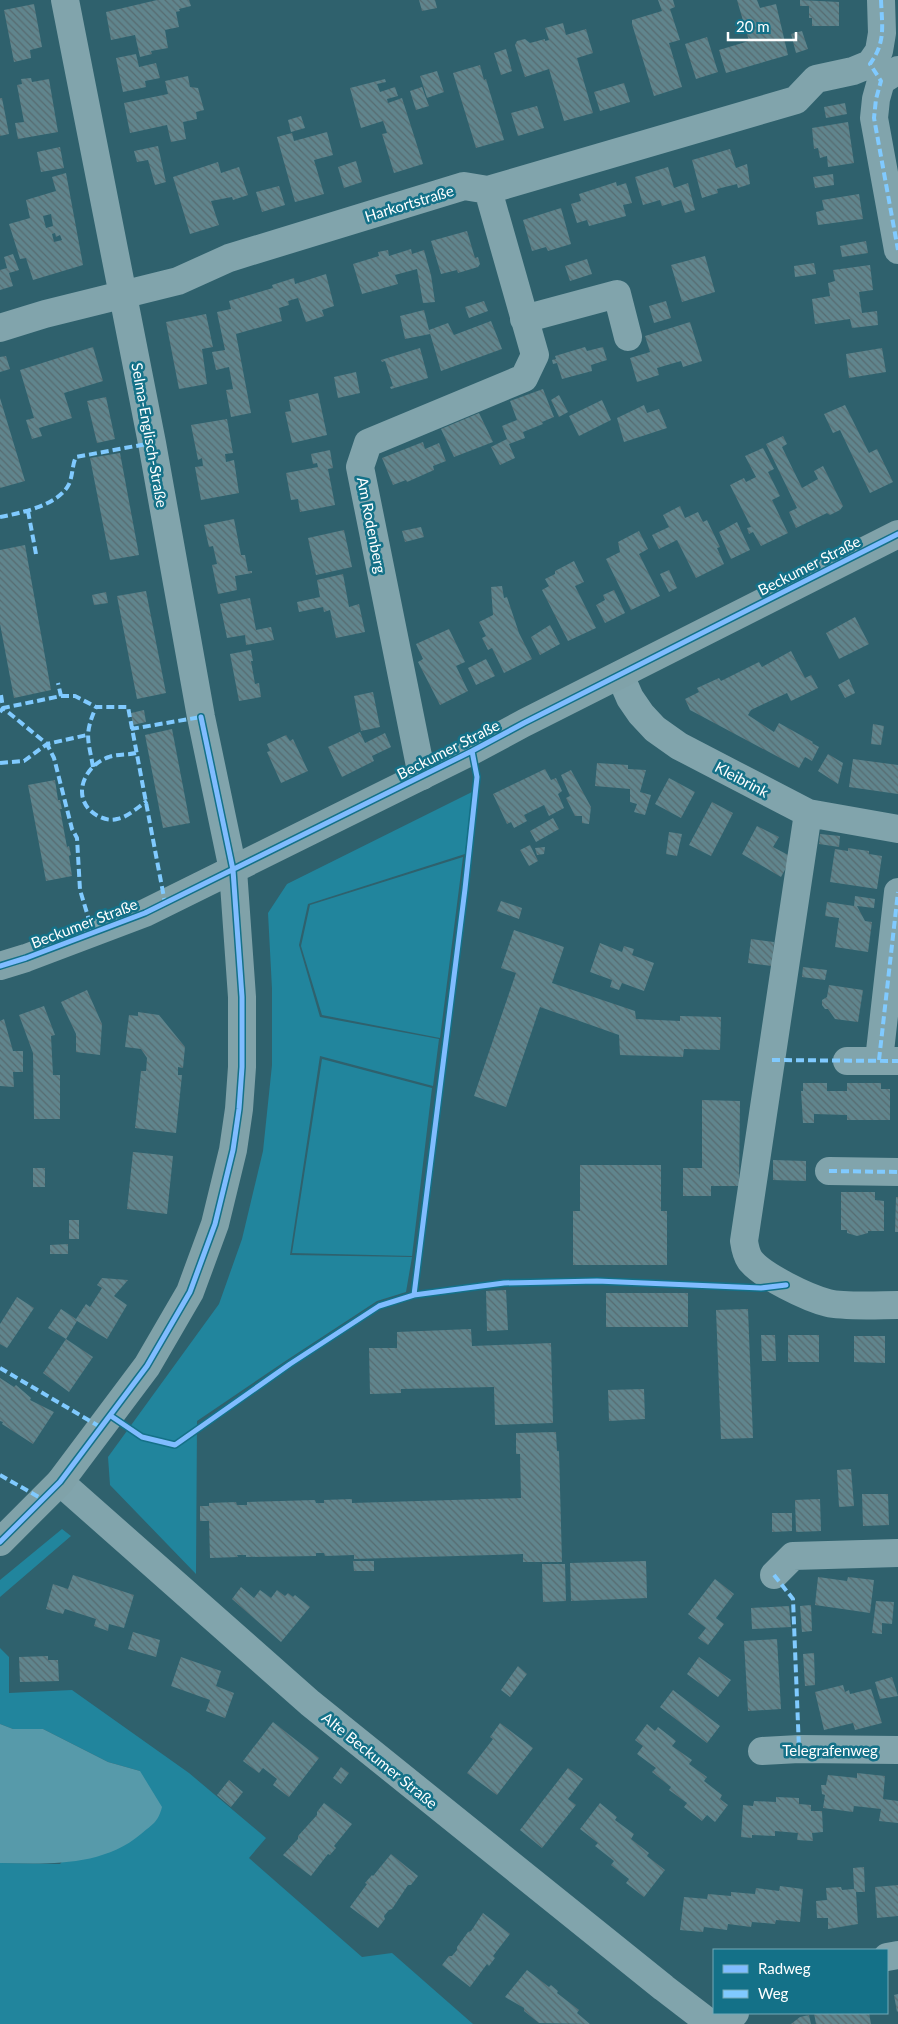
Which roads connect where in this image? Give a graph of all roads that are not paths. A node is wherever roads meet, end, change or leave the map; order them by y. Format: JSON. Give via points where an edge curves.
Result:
{"nodes":[{"id":1,"x":65,"y":0,"type":"edge"},
{"id":2,"x":881,"y":0,"type":"edge"},
{"id":3,"x":883,"y":72,"type":"edge"},
{"id":4,"x":488,"y":190,"type":"junction"},
{"id":5,"x":898,"y":250,"type":"edge"},
{"id":6,"x":123,"y":295,"type":"junction"},
{"id":7,"x":524,"y":319,"type":"junction"},
{"id":8,"x":0,"y":328,"type":"edge"},
{"id":9,"x":628,"y":337,"type":"dead end"},
{"id":10,"x":898,"y":534,"type":"edge"},
{"id":11,"x":620,"y":675,"type":"junction"},
{"id":12,"x":422,"y":776,"type":"junction"},
{"id":13,"x":808,"y":813,"type":"junction"},
{"id":14,"x":898,"y":829,"type":"edge"},
{"id":15,"x":233,"y":870,"type":"junction"},
{"id":16,"x":898,"y":892,"type":"edge"},
{"id":17,"x":0,"y":966,"type":"edge"},
{"id":18,"x":847,"y":1061,"type":"dead end"},
{"id":19,"x":889,"y":1061,"type":"edge"},
{"id":20,"x":829,"y":1171,"type":"dead end"},
{"id":21,"x":898,"y":1172,"type":"edge"},
{"id":22,"x":898,"y":1305,"type":"edge"},
{"id":23,"x":60,"y":1482,"type":"junction"},
{"id":24,"x":0,"y":1542,"type":"edge"},
{"id":25,"x":898,"y":1553,"type":"edge"},
{"id":26,"x":774,"y":1575,"type":"dead end"},
{"id":27,"x":898,"y":1750,"type":"edge"},
{"id":28,"x":762,"y":1751,"type":"dead end"},
{"id":29,"x":735,"y":2014,"type":"edge"},
{"id":30,"x":711,"y":2024,"type":"edge"},
{"id":31,"x":725,"y":2024,"type":"edge"}],
"edges":[{"from":1,"to":6,"type":"street","name":"Selma-Englisch-Straße"},
{"from":2,"to":3,"type":"street","via":[[879,51]]},
{"from":3,"to":4,"type":"street","name":"Harkortstraße","via":[[853,71],[816,79],[796,100]]},
{"from":3,"to":5,"type":"street","via":[[874,118]]},
{"from":4,"to":6,"type":"street","name":"Harkortstraße","via":[[464,186],[229,258],[178,282]]},
{"from":4,"to":7,"type":"street","name":"Am Rodenberg"},
{"from":6,"to":8,"type":"street","name":"Harkortstraße"},
{"from":6,"to":15,"type":"street","name":"Selma-Englisch-Straße","via":[[201,717]]},
{"from":7,"to":9,"type":"street","via":[[616,294]]},
{"from":7,"to":12,"type":"street","name":"Am Rodenberg","via":[[534,355],[524,378],[368,443],[360,468]]},
{"from":10,"to":11,"type":"main road","name":"Beckumer Straße"},
{"from":11,"to":12,"type":"main road","name":"Beckumer Straße"},
{"from":11,"to":13,"type":"street","name":"Kleibrink","via":[[630,698],[655,729],[679,746]]},
{"from":12,"to":15,"type":"main road","name":"Beckumer Straße"},
{"from":13,"to":14,"type":"street","name":"Kleibrink"},
{"from":13,"to":22,"type":"street","via":[[744,1241],[746,1252],[751,1261],[786,1285],[829,1304]]},
{"from":15,"to":17,"type":"main road","name":"Beckumer Straße","via":[[145,913]]},
{"from":15,"to":23,"type":"main road","via":[[242,997],[242,1067],[233,1150],[215,1224],[190,1292],[148,1366]]},
{"from":16,"to":19,"type":"street"},
{"from":18,"to":19,"type":"street"},
{"from":20,"to":21,"type":"street"},
{"from":23,"to":24,"type":"main road"},
{"from":23,"to":30,"type":"street","name":"Alte Beckumer Straße","via":[[310,1704]]},
{"from":25,"to":26,"type":"street","via":[[793,1556]]},
{"from":27,"to":28,"type":"street","name":"Telegrafenweg"},
{"from":29,"to":31,"type":"street"}]}
